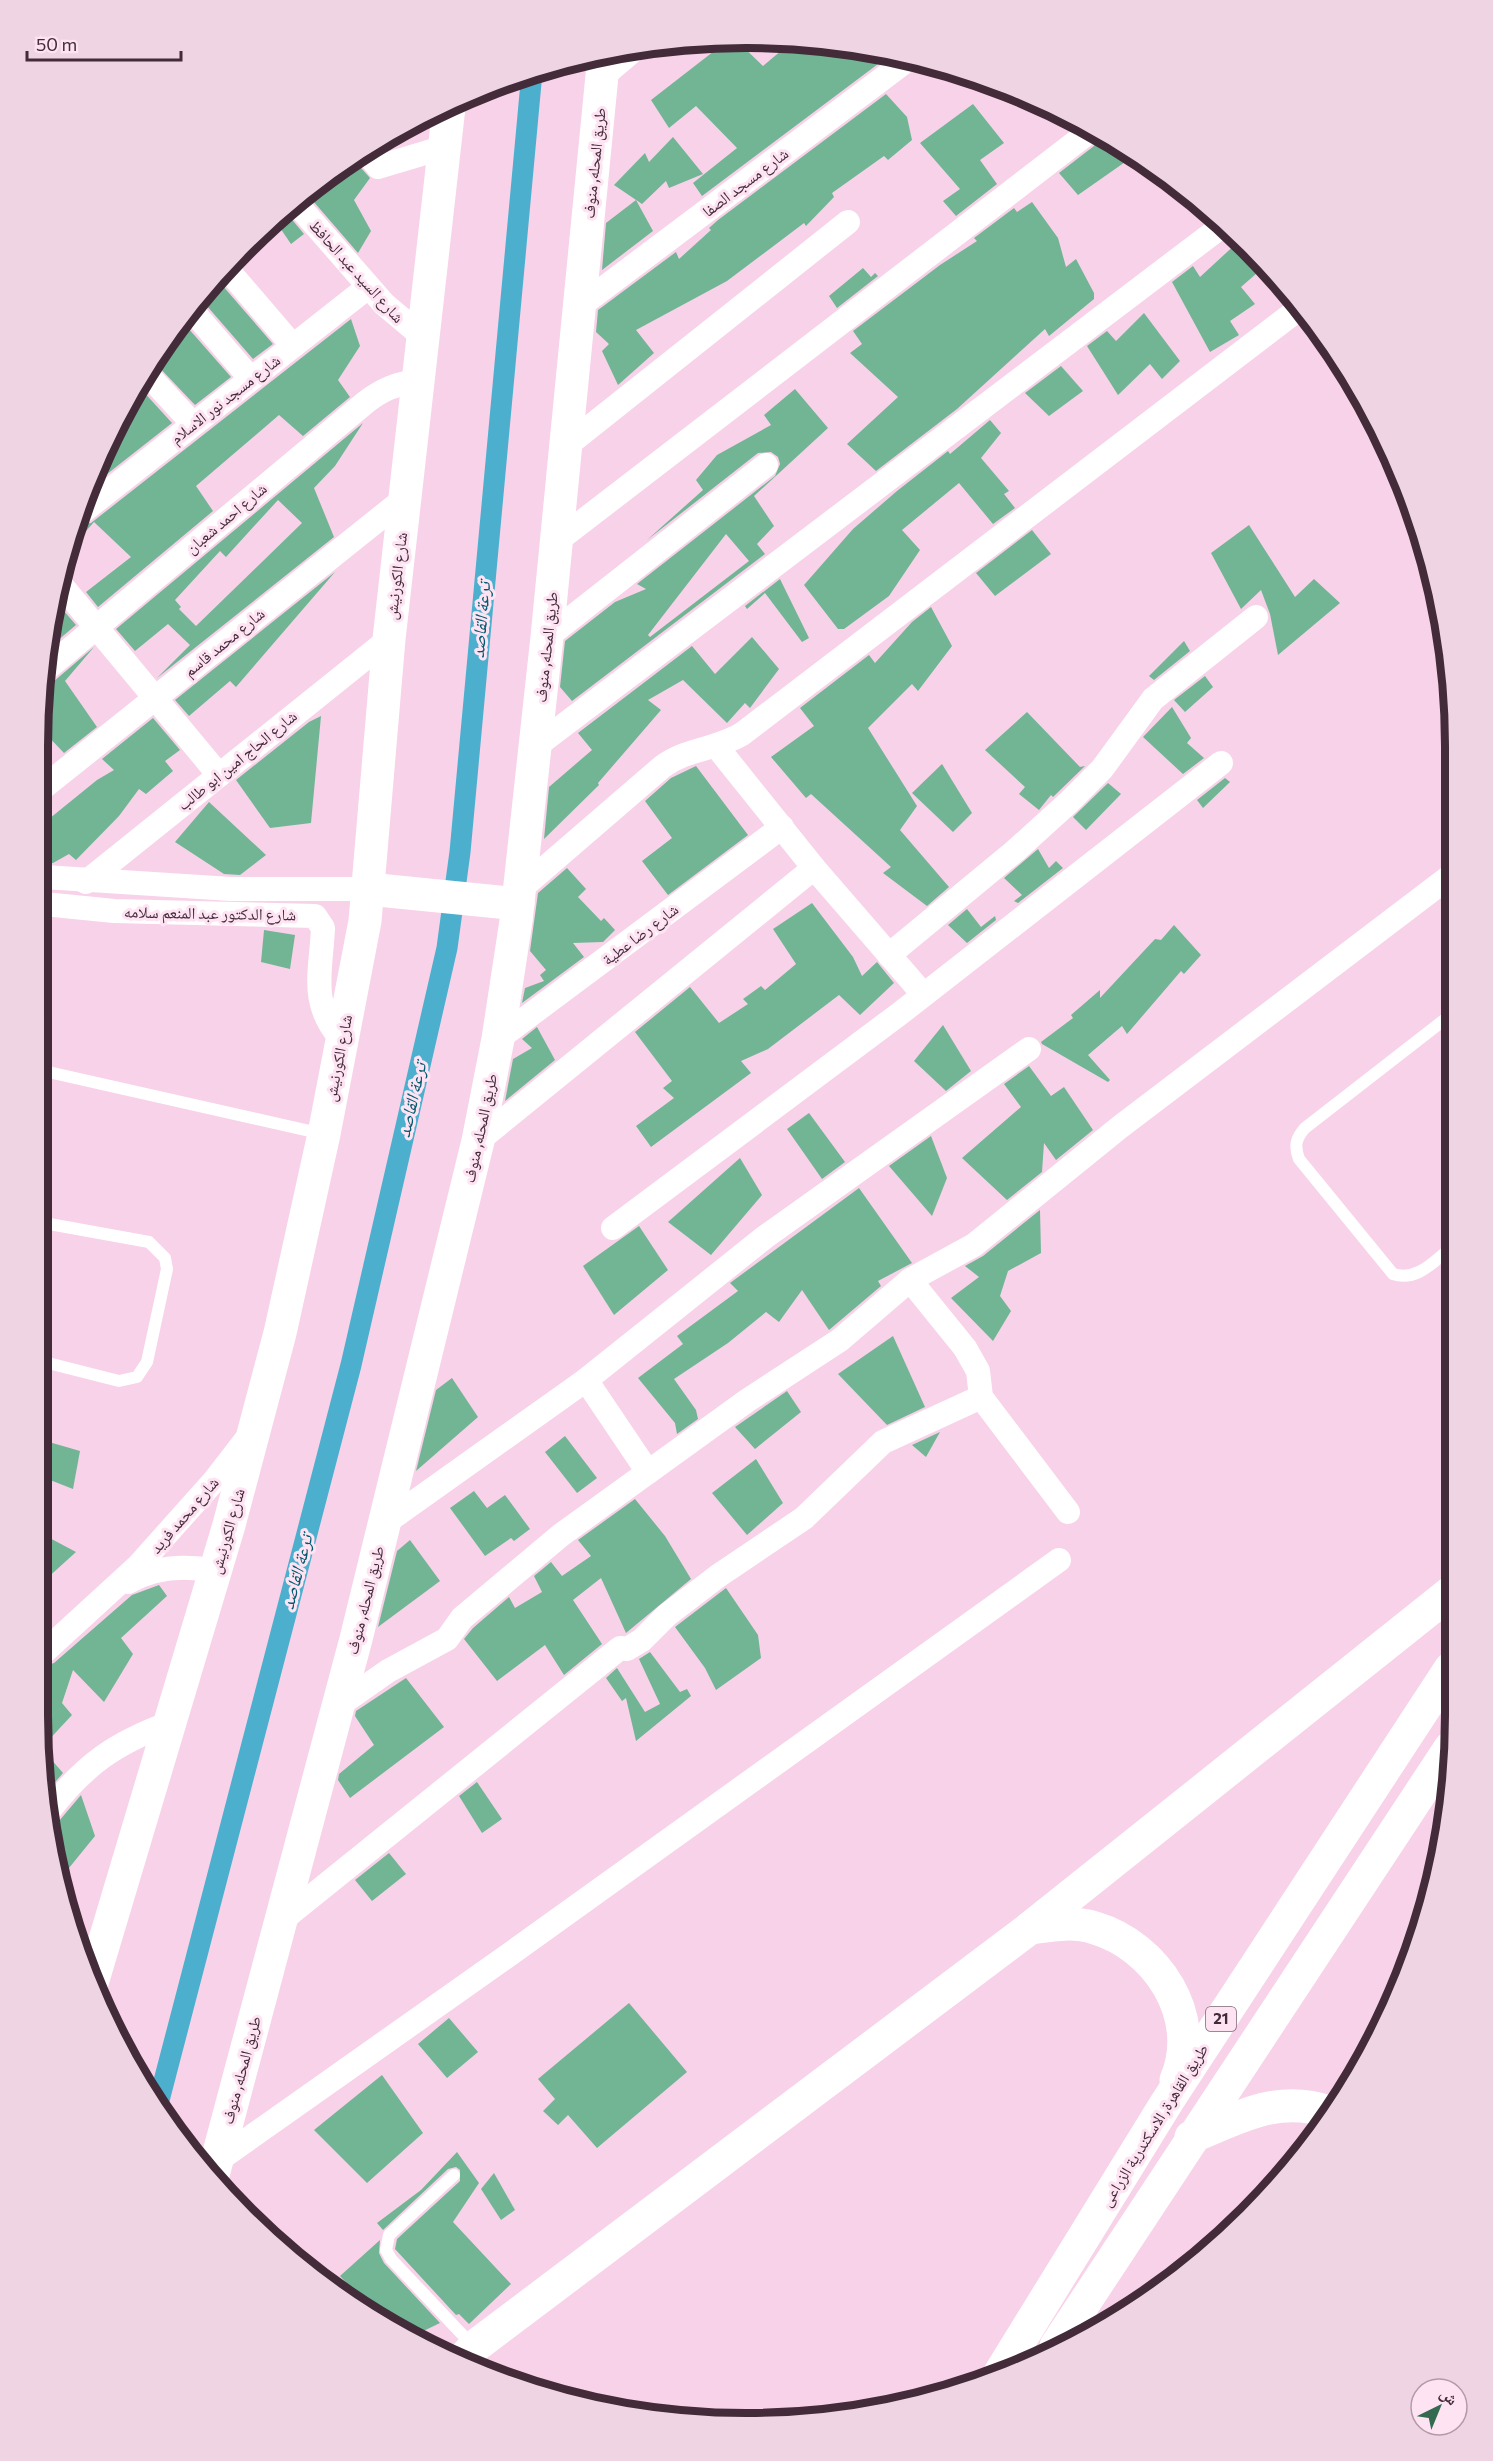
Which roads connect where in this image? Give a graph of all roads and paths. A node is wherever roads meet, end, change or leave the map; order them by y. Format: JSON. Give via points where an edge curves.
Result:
{"nodes":[{"id":1,"x":603,"y":65,"type":"edge"},
{"id":2,"x":900,"y":65,"type":"edge"},
{"id":3,"x":447,"y":116,"type":"edge"},
{"id":4,"x":1084,"y":136,"type":"edge"},
{"id":5,"x":445,"y":147,"type":"junction"},
{"id":6,"x":371,"y":158,"type":"edge"},
{"id":7,"x":301,"y":209,"type":"edge"},
{"id":8,"x":848,"y":222,"type":"dead end"},
{"id":9,"x":1216,"y":230,"type":"edge"},
{"id":10,"x":232,"y":275,"type":"edge"},
{"id":11,"x":368,"y":287,"type":"junction"},
{"id":12,"x":580,"y":306,"type":"junction"},
{"id":13,"x":1294,"y":313,"type":"edge"},
{"id":14,"x":197,"y":316,"type":"edge"},
{"id":15,"x":423,"y":336,"type":"junction"},
{"id":16,"x":293,"y":346,"type":"junction"},
{"id":17,"x":251,"y":379,"type":"junction"},
{"id":18,"x":153,"y":380,"type":"edge"},
{"id":19,"x":417,"y":381,"type":"junction"},
{"id":20,"x":193,"y":424,"type":"junction"},
{"id":21,"x":566,"y":446,"type":"junction"},
{"id":22,"x":766,"y":465,"type":"dead end"},
{"id":23,"x":405,"y":498,"type":"junction"},
{"id":24,"x":92,"y":504,"type":"edge"},
{"id":25,"x":557,"y":541,"type":"junction"},
{"id":26,"x":66,"y":591,"type":"edge"},
{"id":27,"x":1256,"y":617,"type":"dead end"},
{"id":28,"x":96,"y":627,"type":"junction"},
{"id":29,"x":547,"y":637,"type":"junction"},
{"id":30,"x":389,"y":639,"type":"junction"},
{"id":31,"x":53,"y":663,"type":"edge"},
{"id":32,"x":155,"y":698,"type":"junction"},
{"id":33,"x":535,"y":747,"type":"junction"},
{"id":34,"x":717,"y":747,"type":"junction"},
{"id":35,"x":1221,"y":764,"type":"dead end"},
{"id":36,"x":219,"y":775,"type":"junction"},
{"id":37,"x":48,"y":784,"type":"edge"},
{"id":38,"x":782,"y":827,"type":"junction"},
{"id":39,"x":814,"y":868,"type":"junction"},
{"id":40,"x":48,"y":877,"type":"edge"},
{"id":41,"x":1445,"y":880,"type":"edge"},
{"id":42,"x":86,"y":882,"type":"junction"},
{"id":43,"x":368,"y":889,"type":"junction"},
{"id":44,"x":518,"y":898,"type":"junction"},
{"id":45,"x":48,"y":904,"type":"edge"},
{"id":46,"x":889,"y":955,"type":"junction"},
{"id":47,"x":923,"y":994,"type":"junction"},
{"id":48,"x":1445,"y":1019,"type":"edge"},
{"id":49,"x":498,"y":1039,"type":"junction"},
{"id":50,"x":342,"y":1040,"type":"junction"},
{"id":51,"x":1029,"y":1049,"type":"dead end"},
{"id":52,"x":48,"y":1072,"type":"edge"},
{"id":53,"x":324,"y":1134,"type":"junction"},
{"id":54,"x":478,"y":1141,"type":"junction"},
{"id":55,"x":48,"y":1224,"type":"edge"},
{"id":56,"x":613,"y":1228,"type":"dead end"},
{"id":57,"x":1445,"y":1253,"type":"edge"},
{"id":58,"x":910,"y":1280,"type":"junction"},
{"id":59,"x":48,"y":1363,"type":"edge"},
{"id":60,"x":586,"y":1380,"type":"junction"},
{"id":61,"x":981,"y":1397,"type":"junction"},
{"id":62,"x":255,"y":1428,"type":"junction"},
{"id":63,"x":648,"y":1472,"type":"junction"},
{"id":64,"x":1068,"y":1512,"type":"dead end"},
{"id":65,"x":385,"y":1523,"type":"junction"},
{"id":66,"x":1059,"y":1560,"type":"dead end"},
{"id":67,"x":215,"y":1571,"type":"junction"},
{"id":68,"x":106,"y":1596,"type":"junction"},
{"id":69,"x":1445,"y":1597,"type":"edge"},
{"id":70,"x":48,"y":1648,"type":"edge"},
{"id":71,"x":1445,"y":1676,"type":"edge"},
{"id":72,"x":338,"y":1706,"type":"junction"},
{"id":73,"x":170,"y":1723,"type":"junction"},
{"id":74,"x":1444,"y":1757,"type":"edge"},
{"id":75,"x":54,"y":1804,"type":"edge"},
{"id":76,"x":281,"y":1921,"type":"junction"},
{"id":77,"x":1030,"y":1928,"type":"junction"},
{"id":78,"x":96,"y":1969,"type":"edge"},
{"id":79,"x":1167,"y":2102,"type":"junction"},
{"id":80,"x":1322,"y":2110,"type":"edge"},
{"id":81,"x":1191,"y":2137,"type":"junction"},
{"id":82,"x":215,"y":2168,"type":"edge"},
{"id":83,"x":454,"y":2175,"type":"dead end"},
{"id":84,"x":1061,"y":2338,"type":"edge"},
{"id":85,"x":467,"y":2354,"type":"edge"},
{"id":86,"x":1005,"y":2363,"type":"edge"}],
"edges":[{"from":1,"to":12,"type":"main road","name":"طريق المحله, منوف"},
{"from":2,"to":12,"type":"street","name":"شارع مسجد الصفا"},
{"from":3,"to":5,"type":"main road","name":"شارع الكورنيش"},
{"from":4,"to":25,"type":"street"},
{"from":5,"to":6,"type":"street","via":[[378,167]]},
{"from":5,"to":15,"type":"main road","name":"شارع الكورنيش"},
{"from":7,"to":11,"type":"street","name":"شارع السيد عبد الحافظ"},
{"from":8,"to":21,"type":"street"},
{"from":9,"to":33,"type":"street"},
{"from":10,"to":16,"type":"street"},
{"from":11,"to":15,"type":"street","name":"شارع السيد عبد الحافظ","via":[[400,320]]},
{"from":11,"to":16,"type":"street","name":"شارع مسجد نور الاسلام"},
{"from":12,"to":21,"type":"main road","name":"طريق المحله, منوف"},
{"from":13,"to":34,"type":"street","via":[[759,721]]},
{"from":14,"to":17,"type":"street"},
{"from":15,"to":19,"type":"main road","name":"شارع الكورنيش"},
{"from":16,"to":17,"type":"street","name":"شارع مسجد نور الاسلام"},
{"from":17,"to":20,"type":"street","name":"شارع مسجد نور الاسلام"},
{"from":18,"to":20,"type":"street"},
{"from":19,"to":23,"type":"main road","name":"شارع الكورنيش"},
{"from":19,"to":28,"type":"street","name":"شارع احمد شعبان","via":[[382,389]]},
{"from":20,"to":24,"type":"street","name":"شارع مسجد نور الاسلام"},
{"from":21,"to":25,"type":"main road","name":"طريق المحله, منوف"},
{"from":22,"to":29,"type":"street"},
{"from":23,"to":30,"type":"main road","name":"شارع الكورنيش"},
{"from":23,"to":32,"type":"street","name":"شارع محمد قاسم"},
{"from":25,"to":29,"type":"main road","name":"طريق المحله, منوف"},
{"from":26,"to":28,"type":"street"},
{"from":27,"to":46,"type":"street","via":[[1153,699],[1102,769],[1059,811]]},
{"from":28,"to":31,"type":"street","name":"شارع احمد شعبان"},
{"from":28,"to":32,"type":"street"},
{"from":29,"to":33,"type":"main road","name":"طريق المحله, منوف"},
{"from":30,"to":36,"type":"street","name":"شارع الحاج امين ابو طالب"},
{"from":30,"to":43,"type":"main road","name":"شارع الكورنيش"},
{"from":32,"to":36,"type":"street"},
{"from":32,"to":37,"type":"street","name":"شارع محمد قاسم"},
{"from":33,"to":44,"type":"main road","name":"طريق المحله, منوف"},
{"from":34,"to":38,"type":"street"},
{"from":34,"to":44,"type":"street","via":[[691,751],[671,760]]},
{"from":35,"to":47,"type":"street"},
{"from":36,"to":42,"type":"street","name":"شارع الحاج امين ابو طالب"},
{"from":38,"to":39,"type":"street"},
{"from":38,"to":49,"type":"street","name":"شارع رضا عطية"},
{"from":39,"to":46,"type":"street"},
{"from":39,"to":54,"type":"street"},
{"from":40,"to":42,"type":"street","name":"شارع الدكتور عبد المنعم سلامه"},
{"from":41,"to":58,"type":"street","via":[[1120,1127],[974,1245]]},
{"from":42,"to":43,"type":"street","name":"شارع الدكتور عبد المنعم سلامه","via":[[231,889]]},
{"from":43,"to":44,"type":"main road"},
{"from":43,"to":50,"type":"main road","name":"شارع الكورنيش"},
{"from":44,"to":49,"type":"main road","name":"طريق المحله, منوف"},
{"from":45,"to":50,"type":"street","name":"شارع الدكتور عبد المنعم سلامه","via":[[126,912],[315,916],[323,928],[320,1005]]},
{"from":46,"to":47,"type":"street"},
{"from":47,"to":56,"type":"street"},
{"from":48,"to":57,"type":"lane","via":[[1305,1128],[1296,1142],[1296,1151],[1306,1168],[1393,1274],[1418,1274]]},
{"from":49,"to":54,"type":"main road","name":"طريق المحله, منوف"},
{"from":50,"to":53,"type":"main road","name":"شارع الكورنيش"},
{"from":51,"to":60,"type":"street","via":[[765,1237]]},
{"from":52,"to":53,"type":"lane"},
{"from":53,"to":62,"type":"main road","name":"شارع الكورنيش","via":[[303,1237]]},
{"from":54,"to":65,"type":"main road","name":"طريق المحله, منوف"},
{"from":55,"to":59,"type":"lane","via":[[149,1242],[165,1258],[168,1269],[147,1362],[137,1377],[119,1381]]},
{"from":58,"to":61,"type":"street","via":[[978,1371]]},
{"from":58,"to":63,"type":"street","via":[[840,1340]]},
{"from":60,"to":63,"type":"street"},
{"from":60,"to":65,"type":"street"},
{"from":61,"to":64,"type":"street"},
{"from":61,"to":76,"type":"street","via":[[883,1442],[804,1518],[718,1576],[667,1615],[642,1640],[627,1649],[620,1648]]},
{"from":62,"to":67,"type":"main road","name":"شارع الكورنيش"},
{"from":62,"to":68,"type":"street","name":"شارع محمد فريد","via":[[170,1532]]},
{"from":63,"to":72,"type":"street","via":[[561,1535],[462,1618],[447,1639],[388,1671]]},
{"from":65,"to":72,"type":"main road","name":"طريق المحله, منوف"},
{"from":66,"to":82,"type":"street"},
{"from":67,"to":68,"type":"street","name":"شارع محمد فريد","via":[[167,1568],[135,1579]]},
{"from":67,"to":73,"type":"main road","name":"شارع الكورنيش"},
{"from":68,"to":70,"type":"street","name":"شارع محمد فريد"},
{"from":69,"to":77,"type":"main road"},
{"from":71,"to":79,"type":"main road","name":"طريق القاهرة, الاسكندرية الزراعى","number":"21"},
{"from":72,"to":76,"type":"main road","name":"طريق المحله, منوف"},
{"from":73,"to":75,"type":"street","via":[[134,1736],[101,1756],[72,1781]]},
{"from":73,"to":78,"type":"main road","name":"شارع الكورنيش"},
{"from":74,"to":81,"type":"main road","number":"21"},
{"from":76,"to":82,"type":"main road","name":"طريق المحله, منوف"},
{"from":77,"to":79,"type":"main road","via":[[1062,1923],[1093,1927],[1122,1938],[1147,1957],[1179,2011],[1183,2042],[1179,2073]]},
{"from":77,"to":85,"type":"main road"},
{"from":79,"to":86,"type":"main road","name":"طريق القاهرة, الاسكندرية الزراعى","number":"21"},
{"from":80,"to":81,"type":"main road","via":[[1290,2104],[1270,2106]]},
{"from":81,"to":84,"type":"main road","number":"21"},
{"from":83,"to":85,"type":"lane","via":[[389,2235],[386,2250]]}]}
